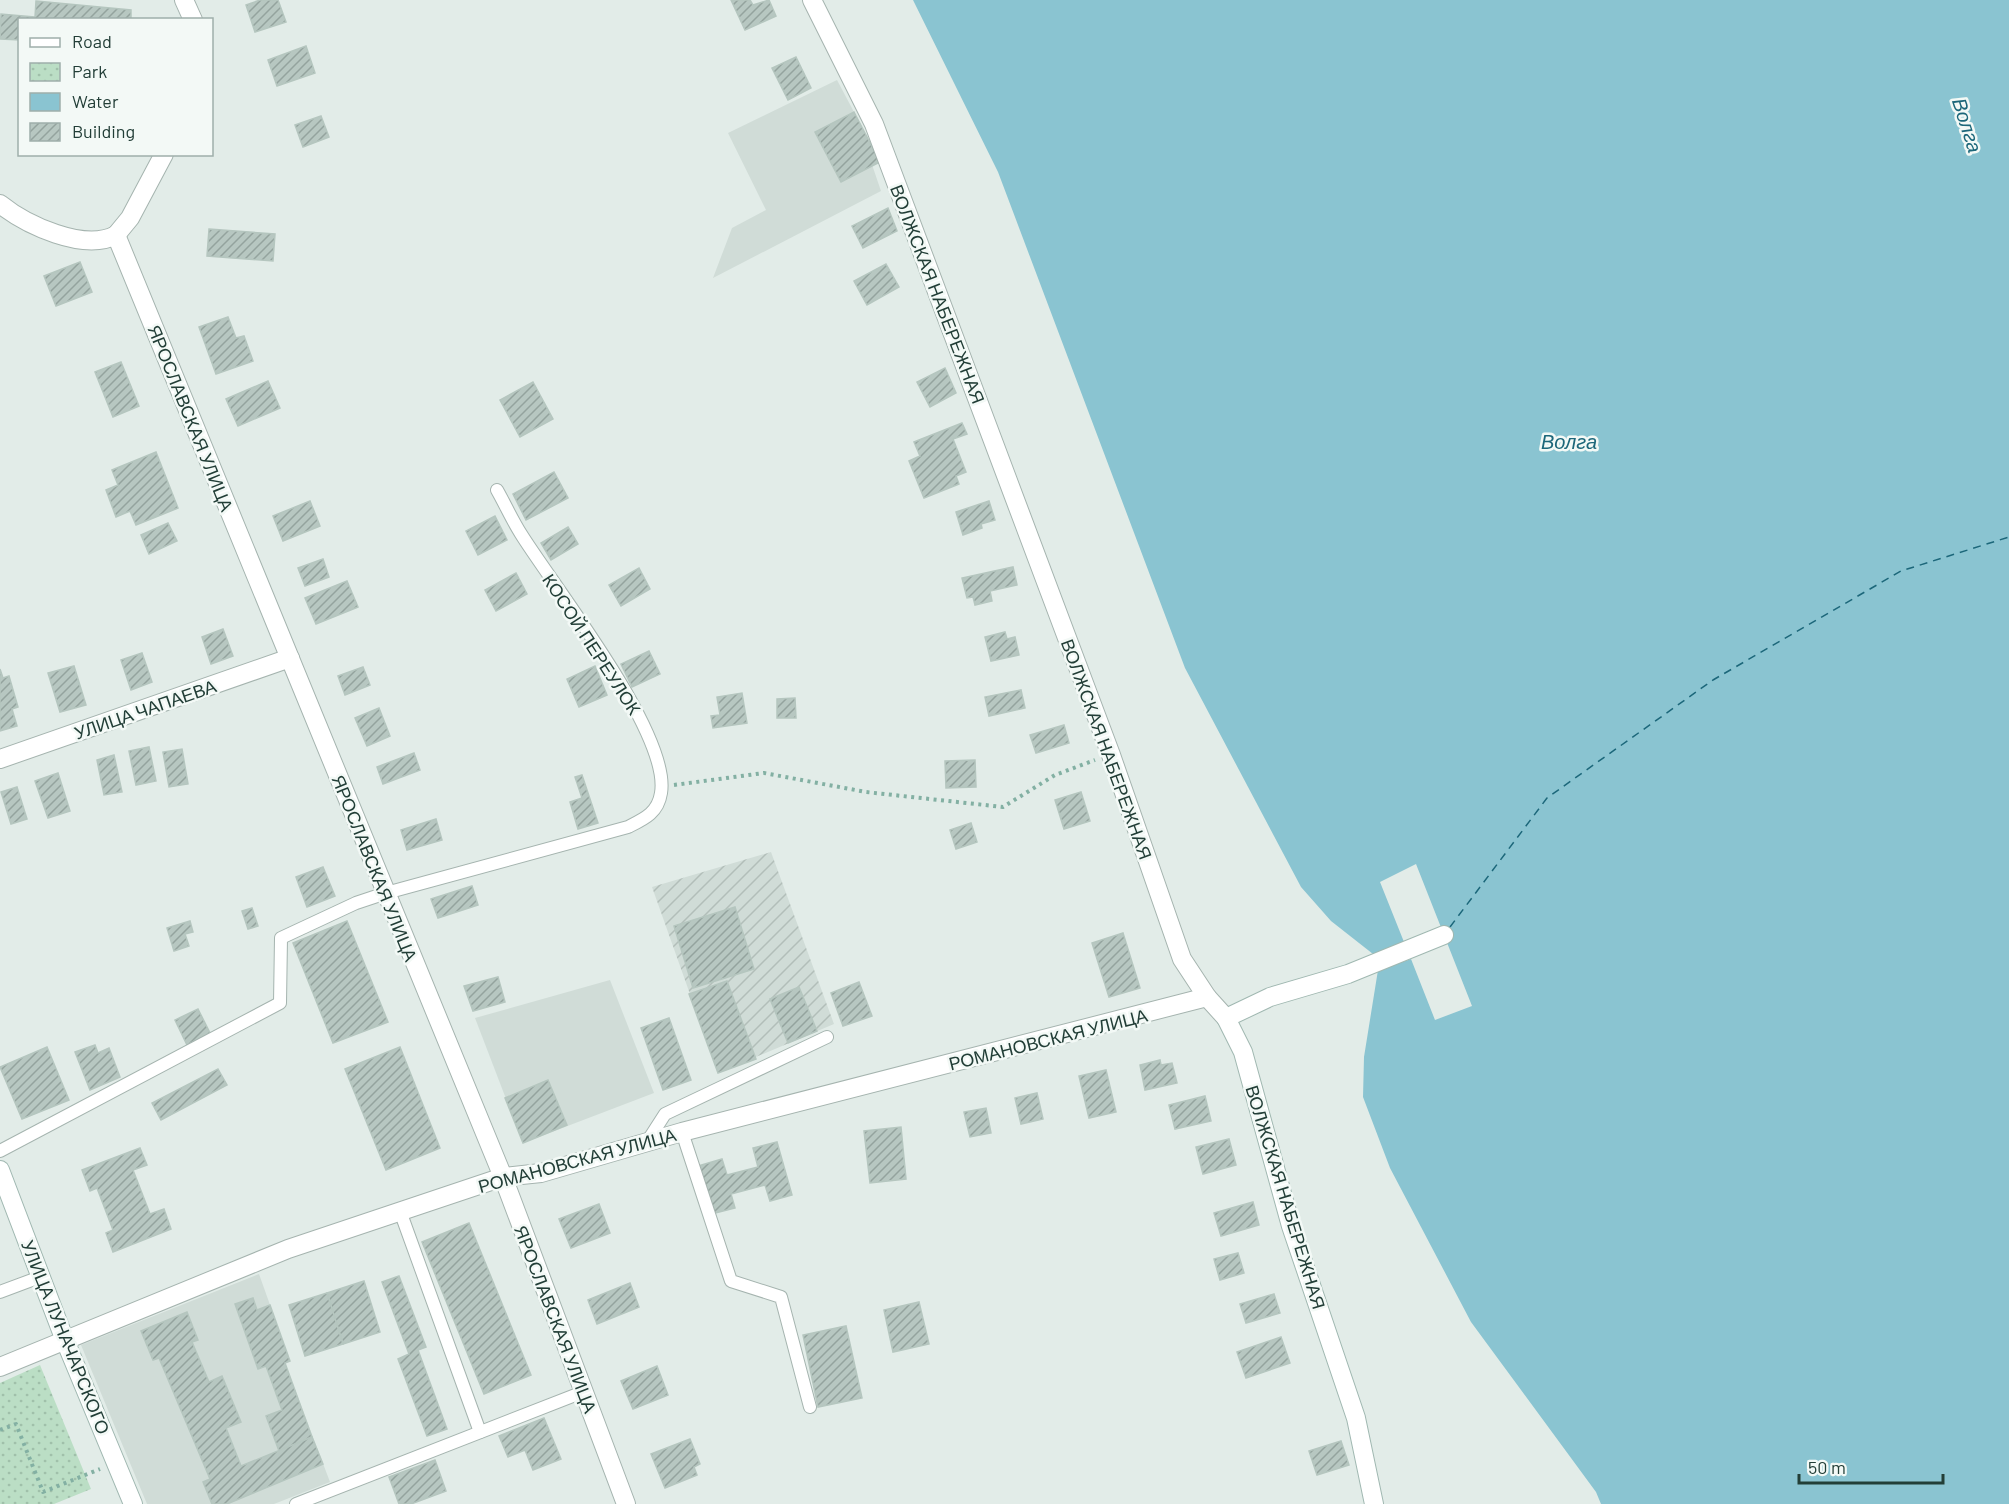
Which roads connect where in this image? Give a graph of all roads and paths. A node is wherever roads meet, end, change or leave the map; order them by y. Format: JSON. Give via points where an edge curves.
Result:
{"nodes":[{"id":1,"x":184,"y":0,"type":"edge"},
{"id":2,"x":812,"y":0,"type":"edge"},
{"id":3,"x":192,"y":18,"type":"edge"},
{"id":4,"x":163,"y":156,"type":"edge"},
{"id":5,"x":0,"y":204,"type":"edge"},
{"id":6,"x":116,"y":235,"type":"junction"},
{"id":7,"x":497,"y":490,"type":"dead end"},
{"id":8,"x":290,"y":658,"type":"junction"},
{"id":9,"x":1111,"y":755,"type":"junction"},
{"id":10,"x":0,"y":759,"type":"edge"},
{"id":11,"x":661,"y":786,"type":"junction"},
{"id":12,"x":386,"y":893,"type":"junction"},
{"id":13,"x":1444,"y":935,"type":"dead end"},
{"id":14,"x":1206,"y":997,"type":"junction"},
{"id":15,"x":1226,"y":1018,"type":"junction"},
{"id":16,"x":827,"y":1037,"type":"dead end"},
{"id":17,"x":688,"y":1131,"type":"junction"},
{"id":18,"x":646,"y":1142,"type":"junction"},
{"id":19,"x":0,"y":1151,"type":"edge"},
{"id":20,"x":0,"y":1170,"type":"edge"},
{"id":21,"x":503,"y":1177,"type":"junction"},
{"id":22,"x":400,"y":1211,"type":"junction"},
{"id":23,"x":40,"y":1277,"type":"junction"},
{"id":24,"x":0,"y":1292,"type":"edge"},
{"id":25,"x":64,"y":1338,"type":"junction"},
{"id":26,"x":0,"y":1367,"type":"edge"},
{"id":27,"x":584,"y":1392,"type":"junction"},
{"id":28,"x":810,"y":1407,"type":"dead end"},
{"id":29,"x":0,"y":1430,"type":"edge"},
{"id":30,"x":480,"y":1432,"type":"junction"},
{"id":31,"x":116,"y":1463,"type":"junction"},
{"id":32,"x":133,"y":1504,"type":"edge"},
{"id":33,"x":296,"y":1504,"type":"edge"},
{"id":34,"x":626,"y":1504,"type":"edge"},
{"id":35,"x":1374,"y":1504,"type":"edge"}],
"edges":[{"from":1,"to":3,"type":"street"},
{"from":2,"to":9,"type":"street","name":"ВОЛЖСКАЯ НАБЕРЕЖНАЯ","via":[[874,124]]},
{"from":4,"to":6,"type":"street","via":[[130,218]]},
{"from":5,"to":6,"type":"street","via":[[47,232],[98,240]]},
{"from":6,"to":8,"type":"street","name":"ЯРОСЛАВСКАЯ УЛИЦА"},
{"from":7,"to":11,"type":"lane","name":"КОСОЙ ПЕРЕУЛОК","via":[[519,532],[626,691],[657,762]]},
{"from":8,"to":10,"type":"street","name":"УЛИЦА ЧАПАЕВА"},
{"from":8,"to":12,"type":"street","name":"ЯРОСЛАВСКАЯ УЛИЦА"},
{"from":9,"to":11,"type":"path","via":[[1055,775],[1003,807],[866,792],[764,773]]},
{"from":9,"to":14,"type":"street","name":"ВОЛЖСКАЯ НАБЕРЕЖНАЯ","via":[[1182,959]]},
{"from":11,"to":12,"type":"lane","via":[[658,805],[649,817],[628,827]]},
{"from":12,"to":19,"type":"lane","via":[[281,938],[280,1003]]},
{"from":12,"to":21,"type":"street","name":"ЯРОСЛАВСКАЯ УЛИЦА"},
{"from":13,"to":15,"type":"street","via":[[1348,974],[1270,997]]},
{"from":14,"to":15,"type":"street","name":"ВОЛЖСКАЯ НАБЕРЕЖНАЯ"},
{"from":14,"to":17,"type":"street","name":"РОМАНОВСКАЯ УЛИЦА"},
{"from":15,"to":35,"type":"street","name":"ВОЛЖСКАЯ НАБЕРЕЖНАЯ","via":[[1243,1052],[1291,1226],[1356,1418]]},
{"from":16,"to":18,"type":"lane","via":[[665,1114]]},
{"from":17,"to":18,"type":"street","name":"РОМАНОВСКАЯ УЛИЦА"},
{"from":17,"to":28,"type":"lane","via":[[731,1281],[781,1297]]},
{"from":18,"to":21,"type":"street","name":"РОМАНОВСКАЯ УЛИЦА","via":[[541,1173]]},
{"from":20,"to":23,"type":"street","name":"УЛИЦА ЛУНАЧАРСКОГО"},
{"from":21,"to":22,"type":"street","name":"РОМАНОВСКАЯ УЛИЦА"},
{"from":21,"to":27,"type":"street","name":"ЯРОСЛАВСКАЯ УЛИЦА"},
{"from":22,"to":25,"type":"street","name":"РОМАНОВСКАЯ УЛИЦА","via":[[288,1248]]},
{"from":22,"to":30,"type":"lane"},
{"from":23,"to":24,"type":"lane"},
{"from":23,"to":25,"type":"street","name":"УЛИЦА ЛУНАЧАРСКОГО"},
{"from":25,"to":26,"type":"street","name":"РОМАНОВСКАЯ УЛИЦА"},
{"from":25,"to":31,"type":"street","name":"УЛИЦА ЛУНАЧАРСКОГО"},
{"from":27,"to":30,"type":"lane"},
{"from":27,"to":34,"type":"street","name":"ЯРОСЛАВСКАЯ УЛИЦА"},
{"from":29,"to":31,"type":"path","via":[[16,1424],[42,1492]]},
{"from":30,"to":33,"type":"lane"},
{"from":31,"to":32,"type":"street","name":"УЛИЦА ЛУНАЧАРСКОГО"}]}
